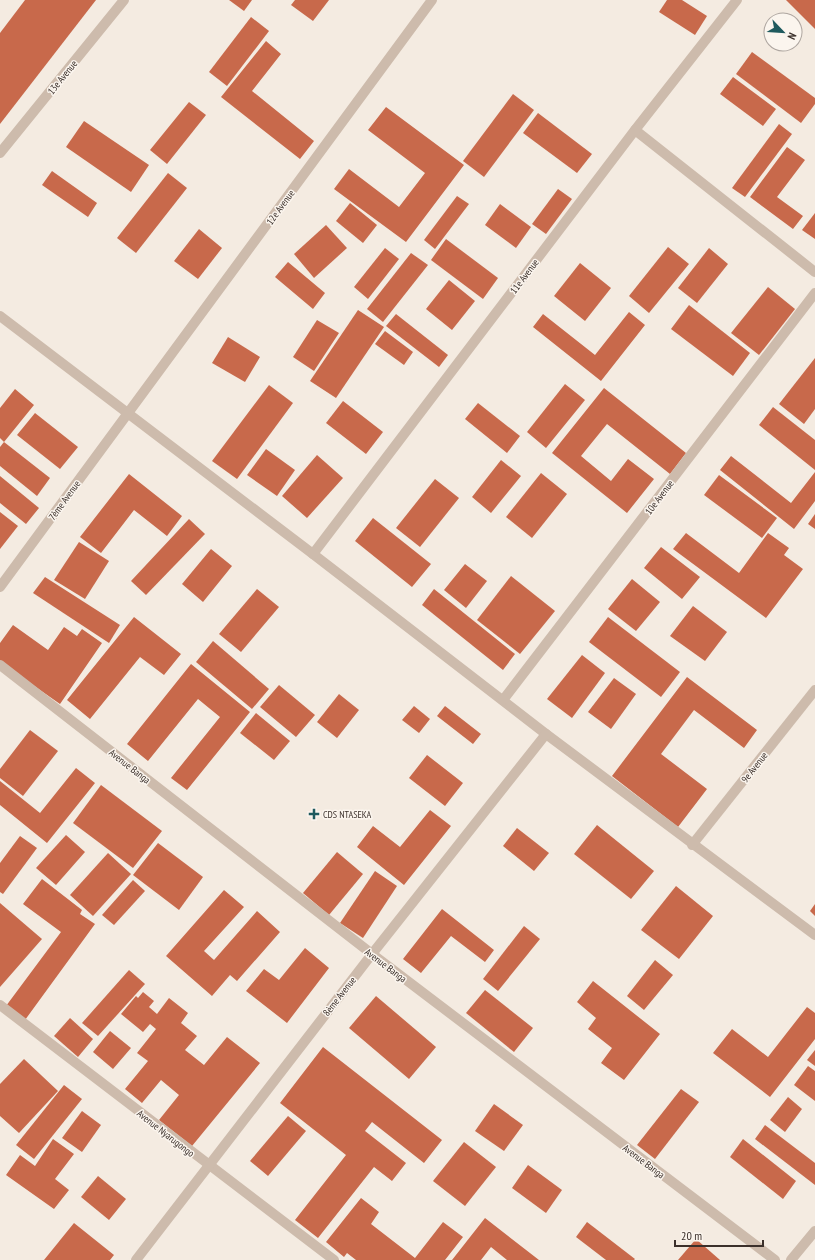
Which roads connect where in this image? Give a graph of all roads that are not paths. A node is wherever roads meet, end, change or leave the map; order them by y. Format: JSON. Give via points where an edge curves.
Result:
{"nodes":[{"id":1,"x":124,"y":0,"type":"edge"},
{"id":2,"x":432,"y":0,"type":"edge"},
{"id":3,"x":737,"y":0,"type":"edge"},
{"id":4,"x":635,"y":130,"type":"junction"},
{"id":5,"x":0,"y":153,"type":"edge"},
{"id":6,"x":815,"y":272,"type":"edge"},
{"id":7,"x":815,"y":293,"type":"edge"},
{"id":8,"x":0,"y":316,"type":"edge"},
{"id":9,"x":128,"y":413,"type":"junction"},
{"id":10,"x":313,"y":554,"type":"junction"},
{"id":11,"x":0,"y":587,"type":"edge"},
{"id":12,"x":0,"y":665,"type":"edge"},
{"id":13,"x":815,"y":690,"type":"edge"},
{"id":14,"x":503,"y":700,"type":"junction"},
{"id":15,"x":546,"y":734,"type":"junction"},
{"id":16,"x":692,"y":845,"type":"junction"},
{"id":17,"x":815,"y":935,"type":"edge"},
{"id":18,"x":372,"y":954,"type":"junction"},
{"id":19,"x":0,"y":1005,"type":"edge"},
{"id":20,"x":208,"y":1166,"type":"junction"},
{"id":21,"x":815,"y":1231,"type":"edge"},
{"id":22,"x":136,"y":1260,"type":"edge"},
{"id":23,"x":334,"y":1260,"type":"edge"},
{"id":24,"x":775,"y":1260,"type":"edge"},
{"id":25,"x":791,"y":1260,"type":"edge"}],
"edges":[{"from":1,"to":5,"type":"street","name":"13e Avenue"},
{"from":2,"to":9,"type":"street","name":"12e Avenue"},
{"from":3,"to":4,"type":"street","name":"11e Avenue"},
{"from":4,"to":6,"type":"street"},
{"from":4,"to":10,"type":"street","name":"11e Avenue"},
{"from":7,"to":14,"type":"street","name":"10e Avenue"},
{"from":8,"to":9,"type":"street"},
{"from":9,"to":10,"type":"street"},
{"from":9,"to":11,"type":"street","name":"7ème Avenue"},
{"from":10,"to":14,"type":"street"},
{"from":12,"to":18,"type":"street","name":"Avenue Banga"},
{"from":13,"to":16,"type":"street","name":"9e Avenue"},
{"from":14,"to":15,"type":"street"},
{"from":15,"to":16,"type":"street"},
{"from":15,"to":18,"type":"street","name":"8ème Avenue"},
{"from":16,"to":17,"type":"street"},
{"from":18,"to":20,"type":"street","name":"8ème Avenue"},
{"from":18,"to":24,"type":"street","name":"Avenue Banga"},
{"from":19,"to":20,"type":"street","name":"Avenue Nyarugongo"},
{"from":20,"to":22,"type":"street","name":"8ème Avenue"},
{"from":20,"to":23,"type":"street","name":"Avenue Nyarugongo"},
{"from":21,"to":25,"type":"street"}]}
